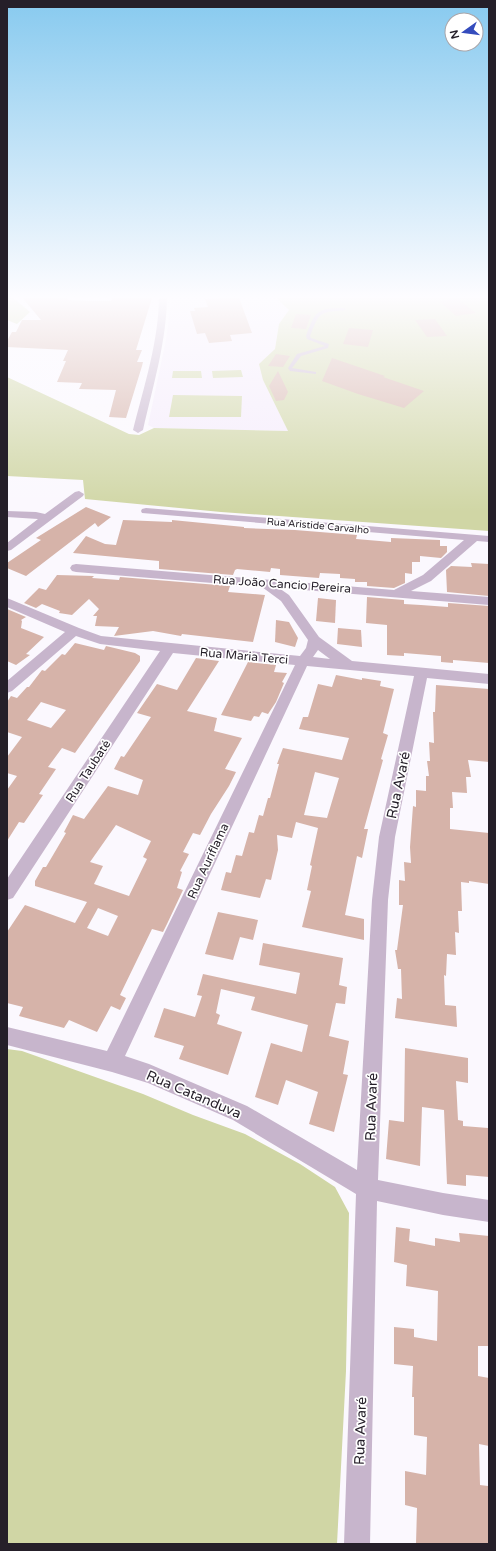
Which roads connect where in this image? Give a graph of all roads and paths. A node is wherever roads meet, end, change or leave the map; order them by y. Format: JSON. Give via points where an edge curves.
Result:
{"nodes":[{"id":1,"x":152,"y":367,"type":"edge"},
{"id":2,"x":290,"y":367,"type":"edge"},
{"id":3,"x":314,"y":373,"type":"dead end"},
{"id":4,"x":138,"y":430,"type":"dead end"},
{"id":5,"x":79,"y":494,"type":"dead end"},
{"id":6,"x":146,"y":511,"type":"dead end"},
{"id":7,"x":7,"y":514,"type":"edge"},
{"id":8,"x":46,"y":518,"type":"junction"},
{"id":9,"x":442,"y":535,"type":"junction"},
{"id":10,"x":474,"y":538,"type":"junction"},
{"id":11,"x":489,"y":539,"type":"edge"},
{"id":12,"x":7,"y":548,"type":"edge"},
{"id":13,"x":457,"y":552,"type":"junction"},
{"id":14,"x":76,"y":568,"type":"dead end"},
{"id":15,"x":427,"y":578,"type":"junction"},
{"id":16,"x":266,"y":583,"type":"junction"},
{"id":17,"x":294,"y":585,"type":"junction"},
{"id":18,"x":396,"y":593,"type":"junction"},
{"id":19,"x":438,"y":596,"type":"junction"},
{"id":20,"x":285,"y":598,"type":"junction"},
{"id":21,"x":489,"y":600,"type":"edge"},
{"id":22,"x":7,"y":602,"type":"edge"},
{"id":23,"x":74,"y":631,"type":"junction"},
{"id":24,"x":314,"y":640,"type":"junction"},
{"id":25,"x":169,"y":648,"type":"junction"},
{"id":26,"x":303,"y":661,"type":"junction"},
{"id":27,"x":351,"y":666,"type":"junction"},
{"id":28,"x":421,"y":674,"type":"junction"},
{"id":29,"x":489,"y":679,"type":"edge"},
{"id":30,"x":7,"y":688,"type":"edge"},
{"id":31,"x":7,"y":893,"type":"edge"},
{"id":32,"x":7,"y":1036,"type":"edge"},
{"id":33,"x":112,"y":1062,"type":"junction"},
{"id":34,"x":367,"y":1188,"type":"junction"},
{"id":35,"x":489,"y":1211,"type":"edge"},
{"id":36,"x":357,"y":1544,"type":"edge"}],
"edges":[{"from":1,"to":4,"type":"street"},
{"from":2,"to":3,"type":"lane","via":[[292,370]]},
{"from":5,"to":8,"type":"street"},
{"from":6,"to":9,"type":"street","name":"Rua Aristide Carvalho"},
{"from":7,"to":8,"type":"street"},
{"from":8,"to":12,"type":"street"},
{"from":9,"to":10,"type":"street","name":"Rua Aristide Carvalho"},
{"from":9,"to":13,"type":"street"},
{"from":10,"to":11,"type":"street","name":"Rua Aristide Carvalho"},
{"from":10,"to":13,"type":"street"},
{"from":13,"to":15,"type":"street"},
{"from":14,"to":16,"type":"street","name":"Rua João Cancio Pereira"},
{"from":15,"to":18,"type":"street"},
{"from":15,"to":19,"type":"street"},
{"from":16,"to":17,"type":"street","name":"Rua João Cancio Pereira"},
{"from":16,"to":20,"type":"street"},
{"from":17,"to":18,"type":"street","name":"Rua João Cancio Pereira"},
{"from":17,"to":20,"type":"street"},
{"from":18,"to":19,"type":"street","name":"Rua João Cancio Pereira"},
{"from":19,"to":21,"type":"street","name":"Rua João Cancio Pereira"},
{"from":20,"to":24,"type":"street"},
{"from":22,"to":23,"type":"street","name":"Rua Maria Terci"},
{"from":23,"to":25,"type":"street","name":"Rua Maria Terci","via":[[100,640]]},
{"from":23,"to":30,"type":"street"},
{"from":24,"to":26,"type":"street","name":"Rua Auriflama","via":[[312,649]]},
{"from":24,"to":27,"type":"street"},
{"from":25,"to":26,"type":"street","name":"Rua Maria Terci"},
{"from":25,"to":31,"type":"street","name":"Rua Taubaté"},
{"from":26,"to":27,"type":"street","name":"Rua Maria Terci"},
{"from":26,"to":33,"type":"street","name":"Rua Auriflama"},
{"from":27,"to":28,"type":"street","name":"Rua Maria Terci"},
{"from":28,"to":29,"type":"street","name":"Rua Maria Terci"},
{"from":28,"to":34,"type":"street","name":"Rua Avaré","via":[[387,837],[380,900]]},
{"from":32,"to":33,"type":"street","name":"Rua Catanduva"},
{"from":33,"to":34,"type":"street","name":"Rua Catanduva","via":[[149,1074],[240,1113]]},
{"from":34,"to":35,"type":"street","name":"Rua Catanduva"},
{"from":34,"to":36,"type":"street","name":"Rua Avaré"}]}
